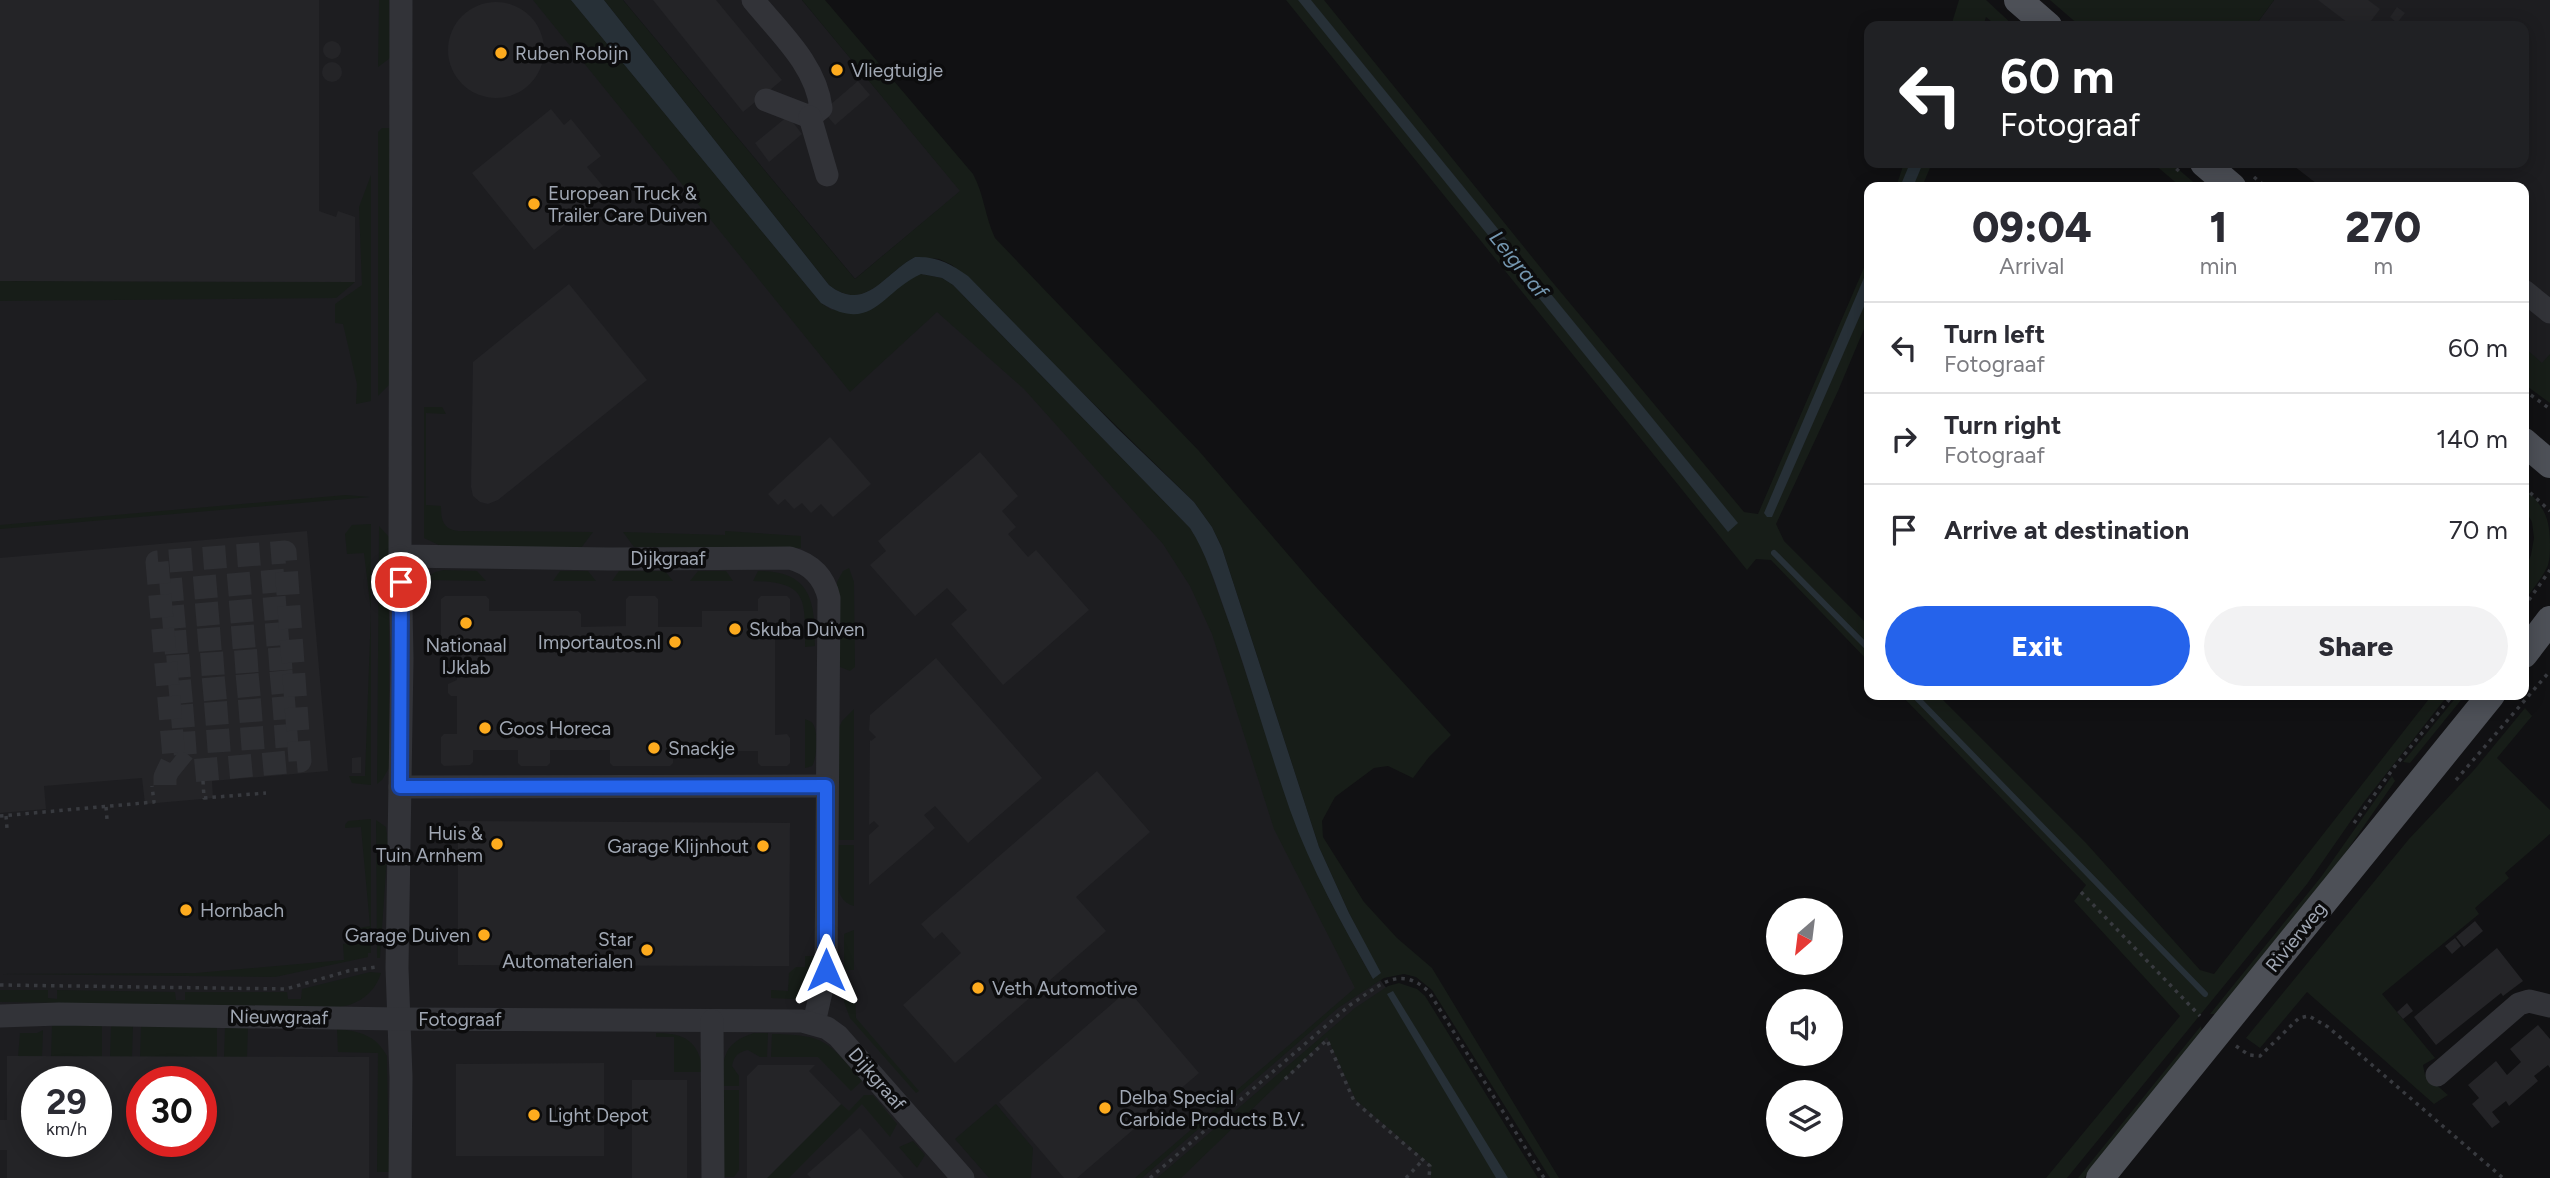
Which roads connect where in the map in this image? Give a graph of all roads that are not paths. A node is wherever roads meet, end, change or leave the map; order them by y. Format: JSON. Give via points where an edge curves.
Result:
{"nodes":[{"id":1,"x":401,"y":0,"type":"edge"},
{"id":2,"x":753,"y":0,"type":"edge"},
{"id":3,"x":2018,"y":0,"type":"edge"},
{"id":4,"x":2042,"y":21,"type":"edge"},
{"id":5,"x":766,"y":100,"type":"dead end"},
{"id":6,"x":810,"y":117,"type":"junction"},
{"id":7,"x":2210,"y":168,"type":"edge"},
{"id":8,"x":827,"y":175,"type":"dead end"},
{"id":9,"x":2226,"y":182,"type":"edge"},
{"id":10,"x":2529,"y":295,"type":"edge"},
{"id":11,"x":2550,"y":312,"type":"edge"},
{"id":12,"x":2529,"y":446,"type":"edge"},
{"id":13,"x":2550,"y":464,"type":"edge"},
{"id":14,"x":400,"y":556,"type":"junction"},
{"id":15,"x":2550,"y":620,"type":"edge"},
{"id":16,"x":2529,"y":647,"type":"edge"},
{"id":17,"x":2487,"y":700,"type":"edge"},
{"id":18,"x":826,"y":786,"type":"junction"},
{"id":19,"x":400,"y":787,"type":"junction"},
{"id":20,"x":2550,"y":1006,"type":"edge"},
{"id":21,"x":0,"y":1016,"type":"edge"},
{"id":22,"x":398,"y":1019,"type":"junction"},
{"id":23,"x":712,"y":1021,"type":"junction"},
{"id":24,"x":814,"y":1023,"type":"junction"},
{"id":25,"x":2438,"y":1075,"type":"dead end"},
{"id":26,"x":400,"y":1178,"type":"edge"},
{"id":27,"x":713,"y":1178,"type":"edge"},
{"id":28,"x":963,"y":1178,"type":"edge"},
{"id":29,"x":2100,"y":1178,"type":"edge"}],
"edges":[{"from":1,"to":14,"type":"street"},
{"from":2,"to":6,"type":"street","via":[[811,72],[821,108]]},
{"from":3,"to":4,"type":"main road"},
{"from":5,"to":6,"type":"street"},
{"from":6,"to":8,"type":"street"},
{"from":7,"to":9,"type":"main road"},
{"from":10,"to":11,"type":"street"},
{"from":12,"to":13,"type":"main road"},
{"from":14,"to":18,"type":"street","name":"Dijkgraaf","via":[[789,558],[803,562],[821,577],[828,598]]},
{"from":14,"to":19,"type":"street","name":"Fotograaf"},
{"from":15,"to":16,"type":"main road"},
{"from":17,"to":29,"type":"main road","name":"Rivierweg","via":[[2226,1038]]},
{"from":18,"to":19,"type":"street"},
{"from":18,"to":24,"type":"street","name":"Dijkgraaf","via":[[826,970]]},
{"from":19,"to":22,"type":"street","name":"Fotograaf"},
{"from":20,"to":25,"type":"street","via":[[2519,1003]]},
{"from":21,"to":22,"type":"street","name":"Nieuwgraaf"},
{"from":22,"to":23,"type":"street","name":"Fotograaf"},
{"from":22,"to":26,"type":"street"},
{"from":23,"to":24,"type":"street","name":"Fotograaf"},
{"from":23,"to":27,"type":"street"},
{"from":24,"to":28,"type":"street","name":"Dijkgraaf","via":[[838,1036]]}]}
